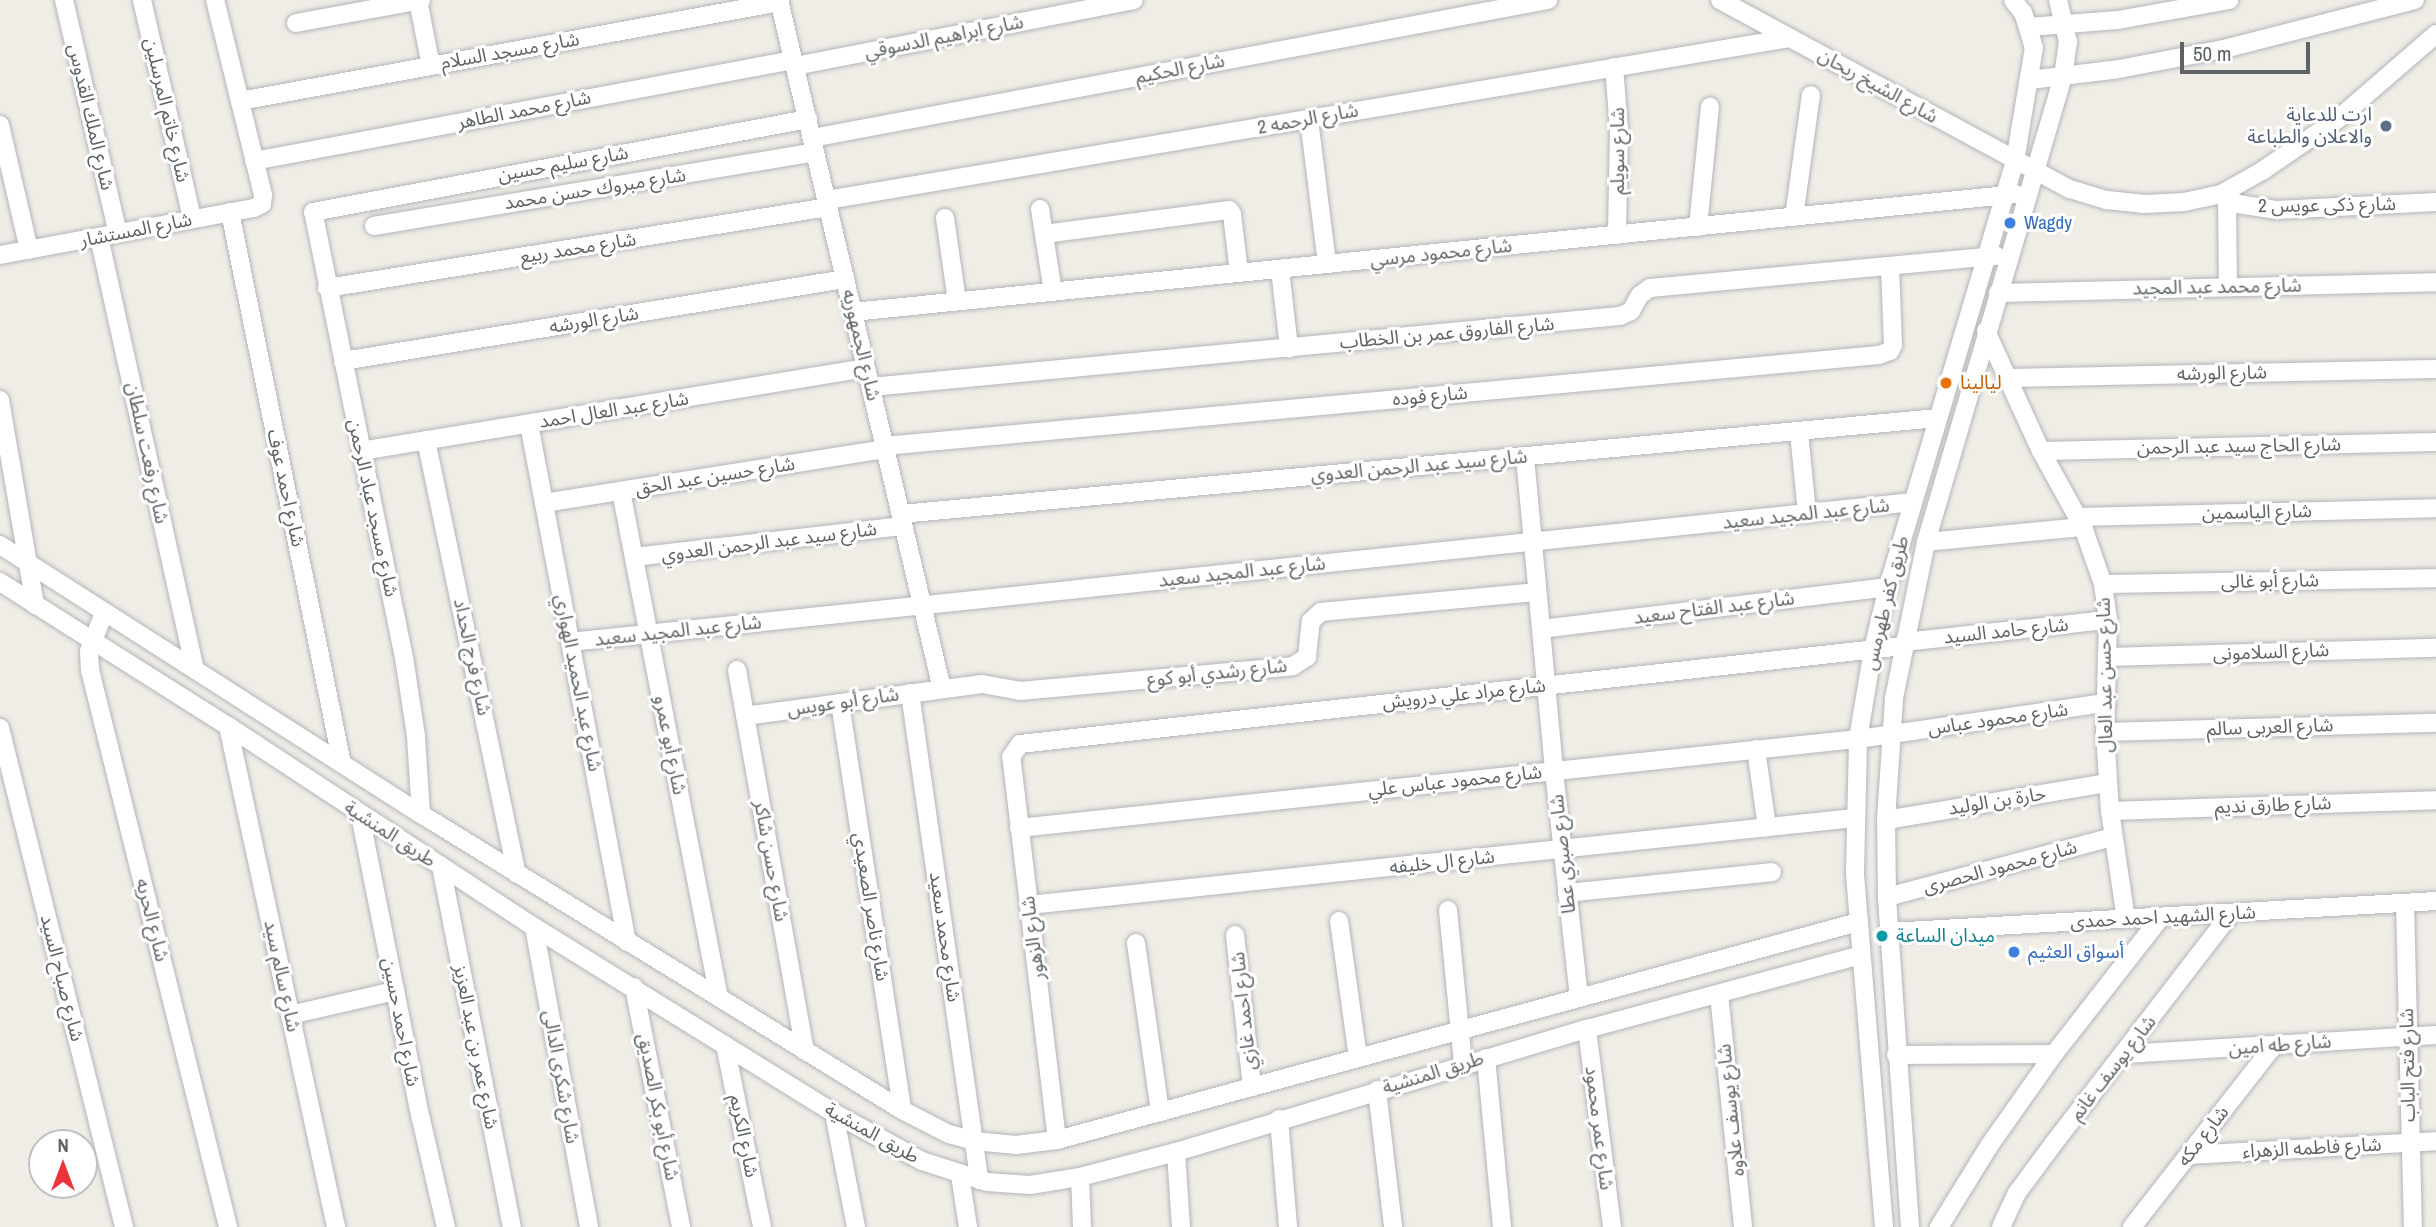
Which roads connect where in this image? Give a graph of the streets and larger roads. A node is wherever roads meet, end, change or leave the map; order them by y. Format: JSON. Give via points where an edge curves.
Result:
{"nodes":[{"id":1,"x":64,"y":0,"type":"edge"},
{"id":2,"x":142,"y":0,"type":"edge"},
{"id":3,"x":215,"y":0,"type":"edge"},
{"id":4,"x":419,"y":0,"type":"edge"},
{"id":5,"x":1134,"y":0,"type":"edge"},
{"id":6,"x":1548,"y":0,"type":"edge"},
{"id":7,"x":1720,"y":0,"type":"edge"},
{"id":8,"x":2013,"y":0,"type":"edge"},
{"id":9,"x":2058,"y":0,"type":"edge"},
{"id":10,"x":2229,"y":0,"type":"edge"},
{"id":11,"x":2415,"y":0,"type":"edge"},
{"id":12,"x":779,"y":1,"type":"edge"},
{"id":13,"x":296,"y":23,"type":"dead end"},
{"id":14,"x":2066,"y":24,"type":"junction"},
{"id":15,"x":2029,"y":27,"type":"junction"},
{"id":16,"x":2436,"y":34,"type":"edge"},
{"id":17,"x":1790,"y":38,"type":"junction"},
{"id":18,"x":794,"y":63,"type":"junction"},
{"id":19,"x":431,"y":66,"type":"junction"},
{"id":20,"x":1614,"y":67,"type":"junction"},
{"id":21,"x":2063,"y":77,"type":"junction"},
{"id":22,"x":2030,"y":80,"type":"junction"},
{"id":23,"x":1811,"y":95,"type":"dead end"},
{"id":24,"x":240,"y":101,"type":"junction"},
{"id":25,"x":1710,"y":107,"type":"dead end"},
{"id":26,"x":808,"y":119,"type":"junction"},
{"id":27,"x":1309,"y":119,"type":"junction"},
{"id":28,"x":0,"y":125,"type":"edge"},
{"id":29,"x":814,"y":145,"type":"junction"},
{"id":30,"x":254,"y":161,"type":"junction"},
{"id":31,"x":2015,"y":161,"type":"junction"},
{"id":32,"x":2036,"y":172,"type":"junction"},
{"id":33,"x":2029,"y":192,"type":"junction"},
{"id":34,"x":2005,"y":195,"type":"junction"},
{"id":35,"x":2224,"y":195,"type":"junction"},
{"id":36,"x":2436,"y":202,"type":"edge"},
{"id":37,"x":828,"y":204,"type":"junction"},
{"id":38,"x":319,"y":208,"type":"joint"},
{"id":39,"x":1040,"y":209,"type":"dead end"},
{"id":40,"x":230,"y":212,"type":"junction"},
{"id":41,"x":1794,"y":217,"type":"junction"},
{"id":42,"x":945,"y":218,"type":"dead end"},
{"id":43,"x":192,"y":219,"type":"junction"},
{"id":44,"x":374,"y":226,"type":"dead end"},
{"id":45,"x":1698,"y":227,"type":"junction"},
{"id":46,"x":118,"y":233,"type":"junction"},
{"id":47,"x":1044,"y":234,"type":"junction"},
{"id":48,"x":1617,"y":235,"type":"junction"},
{"id":49,"x":99,"y":237,"type":"junction"},
{"id":50,"x":29,"y":250,"type":"junction"},
{"id":51,"x":0,"y":255,"type":"edge"},
{"id":52,"x":2010,"y":255,"type":"junction"},
{"id":53,"x":1987,"y":257,"type":"junction"},
{"id":54,"x":1327,"y":264,"type":"junction"},
{"id":55,"x":1890,"y":267,"type":"junction"},
{"id":56,"x":1280,"y":269,"type":"junction"},
{"id":57,"x":1239,"y":273,"type":"junction"},
{"id":58,"x":845,"y":279,"type":"junction"},
{"id":59,"x":2436,"y":282,"type":"edge"},
{"id":60,"x":2228,"y":287,"type":"junction"},
{"id":61,"x":327,"y":288,"type":"junction"},
{"id":62,"x":1053,"y":292,"type":"junction"},
{"id":63,"x":1998,"y":292,"type":"junction"},
{"id":64,"x":957,"y":301,"type":"junction"},
{"id":65,"x":853,"y":312,"type":"junction"},
{"id":66,"x":1986,"y":331,"type":"junction"},
{"id":67,"x":1289,"y":348,"type":"junction"},
{"id":68,"x":343,"y":360,"type":"junction"},
{"id":69,"x":866,"y":368,"type":"junction"},
{"id":70,"x":2436,"y":369,"type":"edge"},
{"id":71,"x":2007,"y":377,"type":"junction"},
{"id":72,"x":871,"y":387,"type":"junction"},
{"id":73,"x":0,"y":400,"type":"edge"},
{"id":74,"x":1937,"y":418,"type":"junction"},
{"id":75,"x":529,"y":424,"type":"junction"},
{"id":76,"x":1799,"y":432,"type":"junction"},
{"id":77,"x":426,"y":440,"type":"junction"},
{"id":78,"x":2436,"y":442,"type":"edge"},
{"id":79,"x":885,"y":447,"type":"junction"},
{"id":80,"x":361,"y":451,"type":"junction"},
{"id":81,"x":2041,"y":451,"type":"junction"},
{"id":82,"x":1525,"y":457,"type":"junction"},
{"id":83,"x":621,"y":491,"type":"junction"},
{"id":84,"x":1913,"y":502,"type":"junction"},
{"id":85,"x":544,"y":503,"type":"junction"},
{"id":86,"x":2436,"y":508,"type":"edge"},
{"id":87,"x":1807,"y":514,"type":"junction"},
{"id":88,"x":902,"y":520,"type":"junction"},
{"id":89,"x":2080,"y":522,"type":"junction"},
{"id":90,"x":1533,"y":542,"type":"junction"},
{"id":91,"x":1926,"y":542,"type":"junction"},
{"id":92,"x":0,"y":545,"type":"edge"},
{"id":93,"x":634,"y":557,"type":"junction"},
{"id":94,"x":28,"y":566,"type":"junction"},
{"id":95,"x":2436,"y":578,"type":"edge"},
{"id":96,"x":0,"y":582,"type":"edge"},
{"id":97,"x":2104,"y":584,"type":"junction"},
{"id":98,"x":1888,"y":587,"type":"junction"},
{"id":99,"x":1537,"y":592,"type":"junction"},
{"id":100,"x":35,"y":605,"type":"junction"},
{"id":101,"x":922,"y":606,"type":"junction"},
{"id":102,"x":104,"y":613,"type":"junction"},
{"id":103,"x":2108,"y":621,"type":"junction"},
{"id":104,"x":1541,"y":629,"type":"junction"},
{"id":105,"x":649,"y":634,"type":"junction"},
{"id":106,"x":94,"y":640,"type":"junction"},
{"id":107,"x":570,"y":642,"type":"junction"},
{"id":108,"x":1903,"y":644,"type":"junction"},
{"id":109,"x":2436,"y":648,"type":"edge"},
{"id":110,"x":1872,"y":649,"type":"junction"},
{"id":111,"x":2107,"y":657,"type":"junction"},
{"id":112,"x":195,"y":669,"type":"junction"},
{"id":113,"x":737,"y":670,"type":"dead end"},
{"id":114,"x":1546,"y":685,"type":"junction"},
{"id":115,"x":942,"y":689,"type":"junction"},
{"id":116,"x":910,"y":693,"type":"junction"},
{"id":117,"x":840,"y":703,"type":"junction"},
{"id":118,"x":2106,"y":703,"type":"junction"},
{"id":119,"x":745,"y":716,"type":"junction"},
{"id":120,"x":2436,"y":723,"type":"edge"},
{"id":121,"x":228,"y":726,"type":"junction"},
{"id":122,"x":0,"y":728,"type":"edge"},
{"id":123,"x":2105,"y":732,"type":"junction"},
{"id":124,"x":1890,"y":735,"type":"junction"},
{"id":125,"x":1858,"y":739,"type":"junction"},
{"id":126,"x":1026,"y":743,"type":"joint"},
{"id":127,"x":1756,"y":749,"type":"junction"},
{"id":128,"x":342,"y":764,"type":"junction"},
{"id":129,"x":1554,"y":771,"type":"junction"},
{"id":130,"x":2108,"y":783,"type":"junction"},
{"id":131,"x":2436,"y":800,"type":"edge"},
{"id":132,"x":2110,"y":811,"type":"junction"},
{"id":133,"x":421,"y":814,"type":"junction"},
{"id":134,"x":360,"y":815,"type":"junction"},
{"id":135,"x":1854,"y":818,"type":"junction"},
{"id":136,"x":1886,"y":820,"type":"junction"},
{"id":137,"x":1767,"y":827,"type":"junction"},
{"id":138,"x":1019,"y":828,"type":"junction"},
{"id":139,"x":2112,"y":837,"type":"junction"},
{"id":140,"x":1562,"y":849,"type":"junction"},
{"id":141,"x":441,"y":866,"type":"junction"},
{"id":142,"x":1772,"y":872,"type":"dead end"},
{"id":143,"x":517,"y":874,"type":"junction"},
{"id":144,"x":1567,"y":893,"type":"junction"},
{"id":145,"x":1887,"y":897,"type":"junction"},
{"id":146,"x":2436,"y":901,"type":"edge"},
{"id":147,"x":2405,"y":903,"type":"junction"},
{"id":148,"x":1029,"y":905,"type":"junction"},
{"id":149,"x":1448,"y":910,"type":"dead end"},
{"id":150,"x":2231,"y":913,"type":"junction"},
{"id":151,"x":2161,"y":916,"type":"junction"},
{"id":152,"x":2126,"y":919,"type":"junction"},
{"id":153,"x":1339,"y":921,"type":"dead end"},
{"id":154,"x":1858,"y":922,"type":"junction"},
{"id":155,"x":534,"y":927,"type":"junction"},
{"id":156,"x":1889,"y":932,"type":"junction"},
{"id":157,"x":1235,"y":935,"type":"dead end"},
{"id":158,"x":627,"y":942,"type":"junction"},
{"id":159,"x":1136,"y":943,"type":"dead end"},
{"id":160,"x":1861,"y":955,"type":"junction"},
{"id":161,"x":634,"y":988,"type":"junction"},
{"id":162,"x":395,"y":991,"type":"junction"},
{"id":163,"x":1719,"y":993,"type":"junction"},
{"id":164,"x":719,"y":998,"type":"junction"},
{"id":165,"x":1579,"y":998,"type":"junction"},
{"id":166,"x":290,"y":1015,"type":"junction"},
{"id":167,"x":1587,"y":1028,"type":"junction"},
{"id":168,"x":1461,"y":1030,"type":"junction"},
{"id":169,"x":2436,"y":1035,"type":"edge"},
{"id":170,"x":2408,"y":1037,"type":"junction"},
{"id":171,"x":725,"y":1045,"type":"junction"},
{"id":172,"x":2274,"y":1045,"type":"junction"},
{"id":173,"x":805,"y":1051,"type":"junction"},
{"id":174,"x":2054,"y":1054,"type":"junction"},
{"id":175,"x":2125,"y":1054,"type":"junction"},
{"id":176,"x":1896,"y":1055,"type":"junction"},
{"id":177,"x":1358,"y":1058,"type":"junction"},
{"id":178,"x":1486,"y":1058,"type":"junction"},
{"id":179,"x":1463,"y":1065,"type":"junction"},
{"id":180,"x":1252,"y":1087,"type":"junction"},
{"id":181,"x":1377,"y":1090,"type":"junction"},
{"id":182,"x":902,"y":1110,"type":"junction"},
{"id":183,"x":1160,"y":1112,"type":"junction"},
{"id":184,"x":834,"y":1113,"type":"junction"},
{"id":185,"x":1279,"y":1119,"type":"junction"},
{"id":186,"x":1057,"y":1140,"type":"junction"},
{"id":187,"x":975,"y":1141,"type":"junction"},
{"id":188,"x":2436,"y":1141,"type":"edge"},
{"id":189,"x":2410,"y":1143,"type":"junction"},
{"id":190,"x":1176,"y":1152,"type":"junction"},
{"id":191,"x":2188,"y":1155,"type":"junction"},
{"id":192,"x":960,"y":1175,"type":"junction"},
{"id":193,"x":1080,"y":1177,"type":"junction"},
{"id":194,"x":979,"y":1180,"type":"junction"},
{"id":195,"x":124,"y":1227,"type":"edge"},
{"id":196,"x":228,"y":1227,"type":"edge"},
{"id":197,"x":336,"y":1227,"type":"edge"},
{"id":198,"x":446,"y":1227,"type":"edge"},
{"id":199,"x":512,"y":1227,"type":"edge"},
{"id":200,"x":589,"y":1227,"type":"edge"},
{"id":201,"x":681,"y":1227,"type":"edge"},
{"id":202,"x":762,"y":1227,"type":"edge"},
{"id":203,"x":856,"y":1227,"type":"edge"},
{"id":204,"x":968,"y":1227,"type":"edge"},
{"id":205,"x":1082,"y":1227,"type":"edge"},
{"id":206,"x":1181,"y":1227,"type":"edge"},
{"id":207,"x":1288,"y":1227,"type":"edge"},
{"id":208,"x":1393,"y":1227,"type":"edge"},
{"id":209,"x":1502,"y":1227,"type":"edge"},
{"id":210,"x":1612,"y":1227,"type":"edge"},
{"id":211,"x":1743,"y":1227,"type":"edge"},
{"id":212,"x":1884,"y":1227,"type":"edge"},
{"id":213,"x":1910,"y":1227,"type":"edge"},
{"id":214,"x":1938,"y":1227,"type":"edge"},
{"id":215,"x":2001,"y":1227,"type":"edge"},
{"id":216,"x":2132,"y":1227,"type":"edge"},
{"id":217,"x":2413,"y":1227,"type":"edge"}],
"edges":[{"from":1,"to":46,"type":"street","name":"شارع الملك القدوس"},
{"from":2,"to":43,"type":"street","name":"شارع خاتم المرسلين"},
{"from":3,"to":24,"type":"street"},
{"from":4,"to":13,"type":"street"},
{"from":4,"to":19,"type":"street"},
{"from":5,"to":18,"type":"street","name":"شارع ابراهيم الدسوقي"},
{"from":6,"to":29,"type":"street","name":"شارع الحكيم"},
{"from":7,"to":17,"type":"street","name":"شارع الشيخ ريحان"},
{"from":8,"to":15,"type":"street","name":"طريق كفر طهرمس"},
{"from":9,"to":14,"type":"street","name":"طريق كفر طهرمس"},
{"from":10,"to":14,"type":"street"},
{"from":11,"to":21,"type":"street","via":[[2224,49]]},
{"from":12,"to":18,"type":"street","name":"شارع الجمهوريه"},
{"from":12,"to":19,"type":"street","name":"شارع مسجد السلام"},
{"from":14,"to":15,"type":"street"},
{"from":14,"to":21,"type":"street","name":"طريق كفر طهرمس"},
{"from":15,"to":22,"type":"street","name":"طريق كفر طهرمس","via":[[2034,48]]},
{"from":16,"to":35,"type":"street","name":"شارع الشيخ ريحان","via":[[2338,119]]},
{"from":17,"to":20,"type":"street","name":"شارع الرحمه 2"},
{"from":17,"to":31,"type":"street","name":"شارع الشيخ ريحان"},
{"from":18,"to":26,"type":"street","name":"شارع الجمهوريه"},
{"from":18,"to":30,"type":"street","name":"شارع محمد الطاهر"},
{"from":19,"to":24,"type":"street","name":"شارع مسجد السلام"},
{"from":20,"to":27,"type":"street","name":"شارع الرحمه 2"},
{"from":20,"to":48,"type":"street","name":"شارع سويلم","via":[[1619,129]]},
{"from":21,"to":22,"type":"street"},
{"from":21,"to":32,"type":"street","name":"طريق كفر طهرمس"},
{"from":22,"to":31,"type":"street","name":"طريق كفر طهرمس"},
{"from":23,"to":41,"type":"street"},
{"from":24,"to":30,"type":"street"},
{"from":25,"to":45,"type":"street"},
{"from":26,"to":29,"type":"street","name":"شارع الجمهوريه"},
{"from":26,"to":38,"type":"street","name":"شارع سليم حسين"},
{"from":27,"to":37,"type":"street","name":"شارع الرحمه 2"},
{"from":27,"to":54,"type":"street"},
{"from":28,"to":50,"type":"street"},
{"from":29,"to":37,"type":"street","name":"شارع الجمهوريه"},
{"from":29,"to":44,"type":"street","name":"شارع مبروك حسن محمد"},
{"from":30,"to":40,"type":"street","name":"شارع المستشار","via":[[263,195],[258,207]]},
{"from":31,"to":32,"type":"street","name":"شارع الشيخ ريحان"},
{"from":31,"to":34,"type":"street","name":"طريق كفر طهرمس"},
{"from":32,"to":33,"type":"street","name":"طريق كفر طهرمس"},
{"from":32,"to":35,"type":"street","name":"شارع الشيخ ريحان","via":[[2070,189],[2145,204]]},
{"from":33,"to":34,"type":"street","name":"شارع محمود مرسي"},
{"from":33,"to":52,"type":"street","name":"طريق كفر طهرمس"},
{"from":34,"to":41,"type":"street","name":"شارع محمود مرسي"},
{"from":34,"to":53,"type":"street","name":"طريق كفر طهرمس"},
{"from":35,"to":36,"type":"street","name":"شارع ذكى عويس 2","via":[[2257,209],[2276,210]]},
{"from":35,"to":60,"type":"street"},
{"from":37,"to":58,"type":"street","name":"شارع الجمهوريه"},
{"from":37,"to":61,"type":"street","name":"شارع محمد ربيع"},
{"from":38,"to":61,"type":"street","name":"شارع مسجد عباد الرحمن","via":[[313,218]]},
{"from":39,"to":47,"type":"street"},
{"from":40,"to":43,"type":"street","name":"شارع المستشار"},
{"from":40,"to":128,"type":"street","name":"شارع احمد عوف"},
{"from":41,"to":45,"type":"street","name":"شارع محمود مرسي"},
{"from":42,"to":64,"type":"street"},
{"from":43,"to":46,"type":"street","name":"شارع المستشار"},
{"from":45,"to":48,"type":"street","name":"شارع محمود مرسي"},
{"from":46,"to":49,"type":"street","name":"شارع المستشار"},
{"from":47,"to":57,"type":"street","via":[[1229,209]]},
{"from":47,"to":62,"type":"street"},
{"from":48,"to":54,"type":"street","name":"شارع محمود مرسي"},
{"from":49,"to":50,"type":"street","name":"شارع المستشار"},
{"from":49,"to":112,"type":"street","name":"شارع رفعت سلطان"},
{"from":50,"to":51,"type":"street","name":"شارع المستشار"},
{"from":52,"to":53,"type":"street","name":"شارع الفاروق عمر بن الخطاب"},
{"from":52,"to":63,"type":"street","name":"طريق كفر طهرمس"},
{"from":53,"to":55,"type":"street","name":"شارع الفاروق عمر بن الخطاب"},
{"from":53,"to":74,"type":"street","name":"طريق كفر طهرمس"},
{"from":54,"to":56,"type":"street","name":"شارع محمود مرسي"},
{"from":55,"to":67,"type":"street","name":"شارع الفاروق عمر بن الخطاب","via":[[1650,288],[1631,311],[1620,316]]},
{"from":55,"to":79,"type":"street","name":"شارع فوده","via":[[1893,345],[1879,355]]},
{"from":56,"to":57,"type":"street","name":"شارع محمود مرسي"},
{"from":56,"to":67,"type":"street"},
{"from":57,"to":62,"type":"street","name":"شارع محمود مرسي"},
{"from":58,"to":65,"type":"street","name":"شارع الجمهوريه"},
{"from":58,"to":68,"type":"street","name":"شارع الورشه"},
{"from":59,"to":60,"type":"street","name":"شارع محمد عبد المجيد"},
{"from":60,"to":63,"type":"street","name":"شارع محمد عبد المجيد"},
{"from":61,"to":68,"type":"street","name":"شارع مسجد عباد الرحمن"},
{"from":62,"to":64,"type":"street","name":"شارع محمود مرسي"},
{"from":63,"to":66,"type":"street","name":"طريق كفر طهرمس"},
{"from":64,"to":65,"type":"street","name":"شارع محمود مرسي"},
{"from":65,"to":69,"type":"street","name":"شارع الجمهوريه"},
{"from":66,"to":71,"type":"street","name":"شارع حسن عبد العال"},
{"from":66,"to":91,"type":"street","name":"طريق كفر طهرمس"},
{"from":67,"to":72,"type":"street","name":"شارع الفاروق عمر بن الخطاب"},
{"from":68,"to":80,"type":"street","name":"شارع مسجد عباد الرحمن"},
{"from":69,"to":72,"type":"street","name":"شارع الجمهوريه"},
{"from":69,"to":75,"type":"street","name":"شارع عبد العال احمد"},
{"from":70,"to":71,"type":"street","name":"شارع الورشه"},
{"from":71,"to":81,"type":"street","name":"شارع حسن عبد العال"},
{"from":72,"to":79,"type":"street","name":"شارع الجمهوريه"},
{"from":73,"to":94,"type":"street"},
{"from":74,"to":76,"type":"street","name":"شارع سيد عبد الرحمن العدوي"},
{"from":74,"to":84,"type":"street","name":"طريق كفر طهرمس"},
{"from":75,"to":77,"type":"street","name":"شارع عبد العال احمد"},
{"from":75,"to":85,"type":"street","name":"شارع عبد الحميد الهواري"},
{"from":76,"to":82,"type":"street","name":"شارع سيد عبد الرحمن العدوي"},
{"from":76,"to":87,"type":"street"},
{"from":77,"to":80,"type":"street","name":"شارع عبد العال احمد"},
{"from":77,"to":143,"type":"street","name":"شارع فرج الحداد"},
{"from":78,"to":81,"type":"street","name":"شارع الحاج سيد عبد الرحمن"},
{"from":79,"to":83,"type":"street","name":"شارع حسين عبد الحق"},
{"from":79,"to":88,"type":"street","name":"شارع الجمهوريه"},
{"from":80,"to":133,"type":"street","name":"شارع مسجد عباد الرحمن","via":[[411,697]]},
{"from":81,"to":89,"type":"street","name":"شارع حسن عبد العال"},
{"from":82,"to":88,"type":"street","name":"شارع سيد عبد الرحمن العدوي"},
{"from":82,"to":90,"type":"street","name":"شارع صبري عطا"},
{"from":83,"to":85,"type":"street","name":"شارع حسين عبد الحق"},
{"from":83,"to":93,"type":"street","name":"شارع أبو عمرو"},
{"from":84,"to":87,"type":"street","name":"شارع عبد المجيد سعيد"},
{"from":84,"to":98,"type":"street","name":"طريق كفر طهرمس"},
{"from":85,"to":107,"type":"street","name":"شارع عبد الحميد الهواري"},
{"from":86,"to":89,"type":"street","name":"شارع الياسمين"},
{"from":87,"to":90,"type":"street","name":"شارع عبد المجيد سعيد"},
{"from":88,"to":93,"type":"street","name":"شارع سيد عبد الرحمن العدوي"},
{"from":88,"to":101,"type":"street","name":"شارع الجمهوريه"},
{"from":89,"to":91,"type":"street","name":"شارع الياسمين"},
{"from":89,"to":97,"type":"street","name":"شارع حسن عبد العال"},
{"from":90,"to":99,"type":"street","name":"شارع صبري عطا"},
{"from":90,"to":101,"type":"street","name":"شارع عبد المجيد سعيد"},
{"from":91,"to":108,"type":"street","name":"طريق كفر طهرمس"},
{"from":92,"to":94,"type":"street","name":"طريق المنشية"},
{"from":93,"to":105,"type":"street","name":"شارع أبو عمرو"},
{"from":94,"to":100,"type":"street"},
{"from":94,"to":102,"type":"street","name":"طريق المنشية"},
{"from":95,"to":97,"type":"street","name":"شارع أبو غالى"},
{"from":96,"to":100,"type":"street","name":"طريق المنشية"},
{"from":97,"to":103,"type":"street","name":"شارع حسن عبد العال"},
{"from":98,"to":104,"type":"street","name":"شارع عبد الفتاح سعيد"},
{"from":98,"to":110,"type":"street","name":"طريق كفر طهرمس"},
{"from":99,"to":104,"type":"street","name":"شارع صبري عطا"},
{"from":99,"to":115,"type":"street","name":"شارع رشدي أبو كوع","via":[[1321,612],[1311,621],[1307,657],[1293,666],[1020,691],[990,684]]},
{"from":100,"to":106,"type":"street","name":"طريق المنشية"},
{"from":101,"to":105,"type":"street","name":"شارع عبد المجيد سعيد"},
{"from":101,"to":115,"type":"street","name":"شارع الجمهوريه"},
{"from":102,"to":106,"type":"street","name":"شارع الحريه"},
{"from":102,"to":112,"type":"street","name":"طريق المنشية"},
{"from":103,"to":108,"type":"street","name":"شارع حامد السيد"},
{"from":103,"to":111,"type":"street","name":"شارع حسن عبد العال"},
{"from":104,"to":114,"type":"street","name":"شارع صبري عطا"},
{"from":105,"to":107,"type":"street","name":"شارع عبد المجيد سعيد"},
{"from":105,"to":164,"type":"street","name":"شارع أبو عمرو"},
{"from":106,"to":121,"type":"street","name":"طريق المنشية"},
{"from":106,"to":196,"type":"street","name":"شارع الحريه","via":[[90,670]]},
{"from":107,"to":158,"type":"street","name":"شارع عبد الحميد الهواري"},
{"from":108,"to":110,"type":"street","name":"شارع مراد علي درويش"},
{"from":108,"to":124,"type":"street","name":"طريق كفر طهرمس"},
{"from":109,"to":111,"type":"street","name":"شارع السلامونى"},
{"from":110,"to":114,"type":"street","name":"شارع مراد علي درويش"},
{"from":110,"to":125,"type":"street","name":"طريق كفر طهرمس"},
{"from":111,"to":118,"type":"street","name":"شارع حسن عبد العال"},
{"from":112,"to":128,"type":"street","name":"طريق المنشية"},
{"from":113,"to":119,"type":"street","name":"شارع حسن شاكر"},
{"from":114,"to":126,"type":"street","name":"شارع مراد علي درويش"},
{"from":114,"to":129,"type":"street","name":"شارع صبري عطا"},
{"from":115,"to":116,"type":"street","name":"شارع أبو عويس"},
{"from":116,"to":117,"type":"street","name":"شارع أبو عويس"},
{"from":116,"to":187,"type":"street","name":"شارع محمد سعيد"},
{"from":117,"to":119,"type":"street","name":"شارع أبو عويس"},
{"from":117,"to":182,"type":"street","name":"شارع ناصر الصعيدي"},
{"from":118,"to":123,"type":"street","name":"شارع حسن عبد العال"},
{"from":118,"to":124,"type":"street","name":"شارع محمود عباس"},
{"from":119,"to":173,"type":"street","name":"شارع حسن شاكر"},
{"from":120,"to":123,"type":"street","name":"شارع العربى سالم"},
{"from":121,"to":134,"type":"street","name":"طريق المنشية"},
{"from":121,"to":166,"type":"street","name":"شارع سالم سيد"},
{"from":122,"to":195,"type":"street","name":"شارع صباح السيد"},
{"from":123,"to":130,"type":"street","name":"شارع حسن عبد العال"},
{"from":124,"to":125,"type":"street","name":"شارع محمود عباس علي"},
{"from":124,"to":136,"type":"street","name":"طريق كفر طهرمس"},
{"from":125,"to":127,"type":"street","name":"شارع محمود عباس علي"},
{"from":125,"to":135,"type":"street","name":"طريق كفر طهرمس"},
{"from":126,"to":138,"type":"street","name":"شارع الزهور","via":[[1016,747],[1011,757]]},
{"from":127,"to":129,"type":"street","name":"شارع محمود عباس علي"},
{"from":127,"to":137,"type":"street"},
{"from":128,"to":133,"type":"street","name":"طريق المنشية"},
{"from":129,"to":138,"type":"street","name":"شارع محمود عباس علي"},
{"from":129,"to":140,"type":"street","name":"شارع صبري عطا"},
{"from":130,"to":132,"type":"street","name":"شارع حسن عبد العال"},
{"from":130,"to":136,"type":"street","name":"حارة بن الوليد"},
{"from":131,"to":132,"type":"street","name":"شارع طارق نديم"},
{"from":132,"to":139,"type":"street","name":"شارع حسن عبد العال"},
{"from":133,"to":143,"type":"street","name":"طريق المنشية"},
{"from":134,"to":141,"type":"street","name":"طريق المنشية"},
{"from":134,"to":162,"type":"street","name":"شارع احمد حسين"},
{"from":135,"to":137,"type":"street","name":"شارع ال خليفه"},
{"from":135,"to":154,"type":"street","name":"طريق كفر طهرمس"},
{"from":136,"to":145,"type":"street","name":"طريق كفر طهرمس"},
{"from":137,"to":140,"type":"street","name":"شارع ال خليفه"},
{"from":138,"to":148,"type":"street","name":"شارع الزهور"},
{"from":139,"to":145,"type":"street","name":"شارع محمود الحصرى"},
{"from":139,"to":152,"type":"street","name":"شارع حسن عبد العال"},
{"from":140,"to":144,"type":"street","name":"شارع صبري عطا"},
{"from":140,"to":148,"type":"street","name":"شارع ال خليفه"},
{"from":141,"to":155,"type":"street","name":"طريق المنشية"},
{"from":141,"to":199,"type":"street","name":"شارع عمر بن عبد العزيز"},
{"from":142,"to":144,"type":"street"},
{"from":143,"to":158,"type":"street","name":"طريق المنشية"},
{"from":144,"to":165,"type":"street","name":"شارع صبري عطا"},
{"from":145,"to":156,"type":"street","name":"طريق كفر طهرمس"},
{"from":146,"to":147,"type":"street","name":"شارع الشهيد احمد حمدى"},
{"from":147,"to":150,"type":"street","name":"شارع الشهيد احمد حمدى"},
{"from":147,"to":170,"type":"street","name":"شارع فتح الباب"},
{"from":148,"to":186,"type":"street","name":"شارع الزهور"},
{"from":149,"to":168,"type":"street"},
{"from":150,"to":151,"type":"street","name":"شارع الشهيد احمد حمدى"},
{"from":150,"to":175,"type":"street","name":"شارع يوسف غانم"},
{"from":151,"to":152,"type":"street","name":"شارع الشهيد احمد حمدى"},
{"from":151,"to":174,"type":"street"},
{"from":152,"to":156,"type":"street","name":"شارع الشهيد احمد حمدى"},
{"from":153,"to":177,"type":"street"},
{"from":154,"to":160,"type":"street","name":"طريق كفر طهرمس"},
{"from":154,"to":165,"type":"street","name":"طريق المنشية"},
{"from":155,"to":161,"type":"street","name":"طريق المنشية"},
{"from":155,"to":200,"type":"street","name":"شارع شكرى الدالى"},
{"from":156,"to":176,"type":"street","name":"طريق كفر طهرمس"},
{"from":157,"to":180,"type":"street","name":"شارع احمد غازي"},
{"from":158,"to":164,"type":"street","name":"طريق المنشية"},
{"from":159,"to":183,"type":"street"},
{"from":160,"to":163,"type":"street","name":"طريق المنشية"},
{"from":160,"to":212,"type":"street","name":"طريق كفر طهرمس"},
{"from":161,"to":171,"type":"street","name":"طريق المنشية"},
{"from":161,"to":201,"type":"street","name":"شارع أبو بكر الصديق"},
{"from":162,"to":166,"type":"street"},
{"from":162,"to":198,"type":"street","name":"شارع احمد حسين"},
{"from":163,"to":167,"type":"street","name":"طريق المنشية"},
{"from":163,"to":211,"type":"street","name":"شارع يوسف علاوه"},
{"from":164,"to":173,"type":"street","name":"طريق المنشية"},
{"from":165,"to":168,"type":"street","name":"طريق المنشية"},
{"from":166,"to":197,"type":"street","name":"شارع سالم سيد"},
{"from":167,"to":178,"type":"street","name":"طريق المنشية"},
{"from":167,"to":210,"type":"street","name":"شارع عمر محمود"},
{"from":168,"to":177,"type":"street","name":"طريق المنشية"},
{"from":168,"to":179,"type":"street"},
{"from":169,"to":170,"type":"street","name":"شارع طه امين"},
{"from":170,"to":172,"type":"street","name":"شارع طه امين"},
{"from":170,"to":189,"type":"street","name":"شارع فتح الباب"},
{"from":171,"to":184,"type":"street","name":"طريق المنشية"},
{"from":171,"to":202,"type":"street","name":"شارع الكريم"},
{"from":172,"to":175,"type":"street","name":"شارع طه امين"},
{"from":172,"to":191,"type":"street","name":"شارع مكه"},
{"from":173,"to":182,"type":"street","name":"طريق المنشية"},
{"from":174,"to":176,"type":"street"},
{"from":174,"to":214,"type":"street"},
{"from":175,"to":215,"type":"street","name":"شارع يوسف غانم","via":[[2017,1193]]},
{"from":176,"to":213,"type":"street","name":"طريق كفر طهرمس"},
{"from":177,"to":180,"type":"street","name":"طريق المنشية"},
{"from":178,"to":179,"type":"street","name":"طريق المنشية"},
{"from":178,"to":209,"type":"street"},
{"from":179,"to":181,"type":"street","name":"طريق المنشية"},
{"from":180,"to":183,"type":"street","name":"طريق المنشية"},
{"from":181,"to":185,"type":"street","name":"طريق المنشية"},
{"from":181,"to":208,"type":"street"},
{"from":182,"to":187,"type":"street","name":"طريق المنشية","via":[[937,1129]]},
{"from":183,"to":186,"type":"street","name":"طريق المنشية"},
{"from":184,"to":192,"type":"street","name":"طريق المنشية","via":[[922,1161]]},
{"from":184,"to":203,"type":"street"},
{"from":185,"to":190,"type":"street","name":"طريق المنشية"},
{"from":185,"to":207,"type":"street"},
{"from":186,"to":187,"type":"street","name":"طريق المنشية","via":[[1016,1145]]},
{"from":187,"to":194,"type":"street","name":"شارع محمد سعيد"},
{"from":188,"to":189,"type":"street","name":"شارع فاطمه الزهراء"},
{"from":189,"to":191,"type":"street","name":"شارع فاطمه الزهراء"},
{"from":189,"to":217,"type":"street","name":"شارع فتح الباب"},
{"from":190,"to":193,"type":"street","name":"طريق المنشية"},
{"from":190,"to":206,"type":"street"},
{"from":191,"to":216,"type":"street","name":"شارع مكه"},
{"from":192,"to":194,"type":"street","name":"طريق المنشية"},
{"from":192,"to":204,"type":"street"},
{"from":193,"to":194,"type":"street","name":"طريق المنشية","via":[[1030,1185]]},
{"from":193,"to":205,"type":"street"}]}
